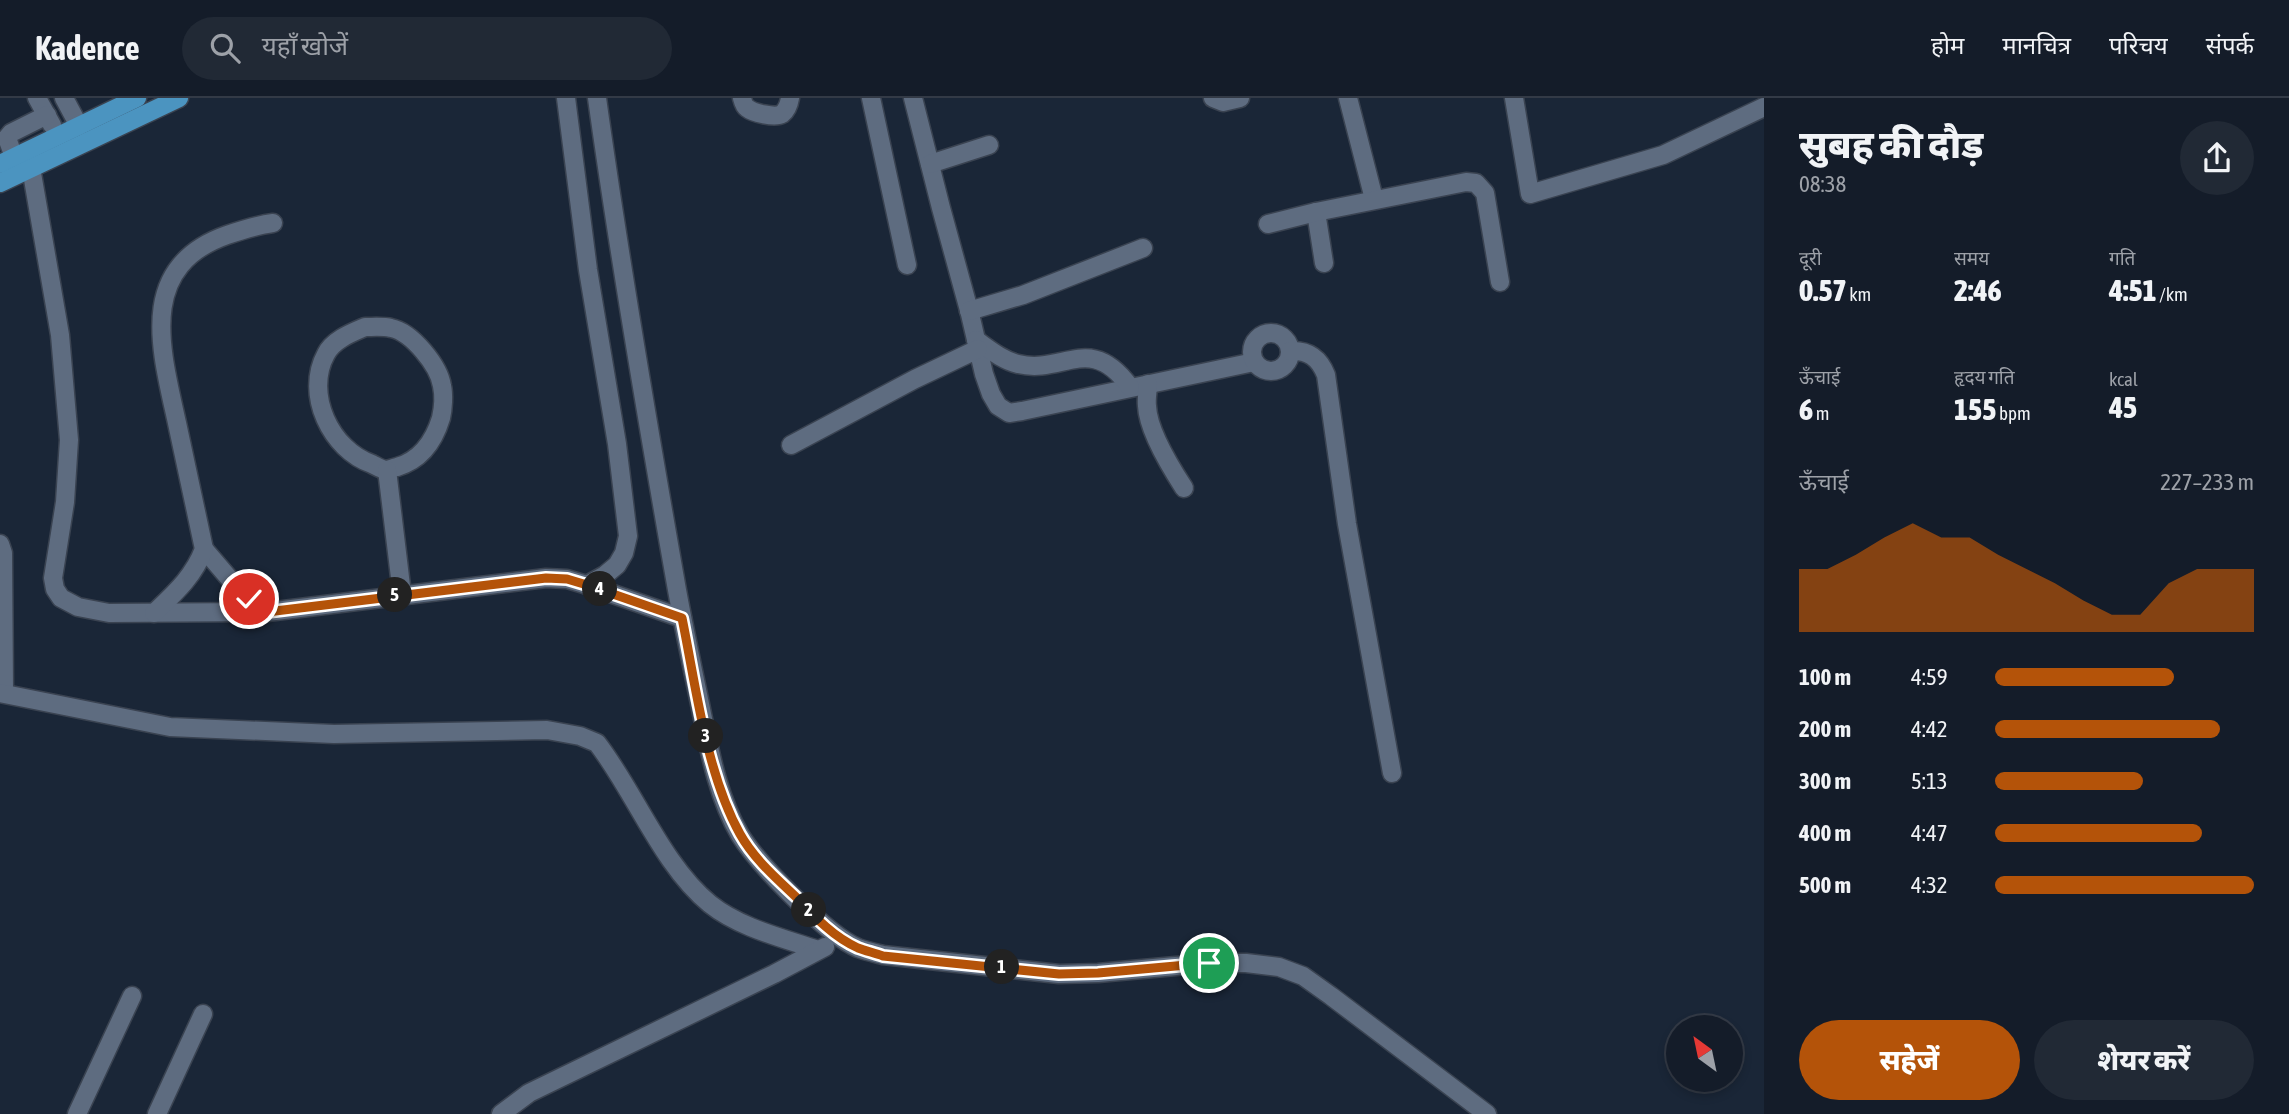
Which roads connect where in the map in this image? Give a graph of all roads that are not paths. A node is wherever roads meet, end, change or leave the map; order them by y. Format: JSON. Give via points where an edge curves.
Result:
{"nodes":[{"id":1,"x":37,"y":98,"type":"edge"},
{"id":2,"x":64,"y":98,"type":"edge"},
{"id":3,"x":137,"y":98,"type":"edge"},
{"id":4,"x":178,"y":98,"type":"edge"},
{"id":5,"x":566,"y":98,"type":"edge"},
{"id":6,"x":597,"y":98,"type":"edge"},
{"id":7,"x":742,"y":98,"type":"edge"},
{"id":8,"x":790,"y":98,"type":"edge"},
{"id":9,"x":871,"y":98,"type":"edge"},
{"id":10,"x":913,"y":98,"type":"edge"},
{"id":11,"x":1213,"y":98,"type":"edge"},
{"id":12,"x":1240,"y":98,"type":"edge"},
{"id":13,"x":1348,"y":98,"type":"edge"},
{"id":14,"x":1514,"y":98,"type":"edge"},
{"id":15,"x":1764,"y":107,"type":"edge"},
{"id":16,"x":47,"y":115,"type":"junction"},
{"id":17,"x":79,"y":126,"type":"junction"},
{"id":18,"x":58,"y":135,"type":"junction"},
{"id":19,"x":989,"y":145,"type":"dead end"},
{"id":20,"x":18,"y":160,"type":"edge"},
{"id":21,"x":930,"y":164,"type":"junction"},
{"id":22,"x":0,"y":183,"type":"edge"},
{"id":23,"x":1374,"y":200,"type":"junction"},
{"id":24,"x":1316,"y":212,"type":"junction"},
{"id":25,"x":273,"y":223,"type":"dead end"},
{"id":26,"x":1268,"y":225,"type":"dead end"},
{"id":27,"x":1143,"y":248,"type":"dead end"},
{"id":28,"x":1324,"y":263,"type":"dead end"},
{"id":29,"x":907,"y":265,"type":"dead end"},
{"id":30,"x":1500,"y":282,"type":"dead end"},
{"id":31,"x":969,"y":311,"type":"junction"},
{"id":32,"x":977,"y":344,"type":"junction"},
{"id":33,"x":1290,"y":351,"type":"junction"},
{"id":34,"x":1254,"y":362,"type":"junction"},
{"id":35,"x":1139,"y":386,"type":"junction"},
{"id":36,"x":791,"y":445,"type":"dead end"},
{"id":37,"x":387,"y":470,"type":"junction"},
{"id":38,"x":1184,"y":488,"type":"dead end"},
{"id":39,"x":0,"y":544,"type":"edge"},
{"id":40,"x":204,"y":549,"type":"junction"},
{"id":41,"x":587,"y":585,"type":"junction"},
{"id":42,"x":402,"y":594,"type":"junction"},
{"id":43,"x":267,"y":612,"type":"junction"},
{"id":44,"x":154,"y":613,"type":"junction"},
{"id":45,"x":682,"y":618,"type":"junction"},
{"id":46,"x":2,"y":693,"type":"edge"},
{"id":47,"x":1392,"y":773,"type":"dead end"},
{"id":48,"x":841,"y":938,"type":"junction"},
{"id":49,"x":818,"y":950,"type":"junction"},
{"id":50,"x":132,"y":996,"type":"dead end"},
{"id":51,"x":204,"y":1014,"type":"dead end"},
{"id":52,"x":77,"y":1114,"type":"edge"},
{"id":53,"x":157,"y":1114,"type":"edge"},
{"id":54,"x":501,"y":1114,"type":"edge"},
{"id":55,"x":1487,"y":1114,"type":"edge"}],
"edges":[{"from":1,"to":16,"type":"street"},
{"from":2,"to":17,"type":"street"},
{"from":3,"to":17,"type":"main road"},
{"from":4,"to":20,"type":"main road"},
{"from":5,"to":41,"type":"street","via":[[628,536],[617,565]]},
{"from":6,"to":45,"type":"street","via":[[637,366]]},
{"from":7,"to":8,"type":"street","via":[[751,111],[777,116],[788,108]]},
{"from":9,"to":29,"type":"street"},
{"from":10,"to":21,"type":"street"},
{"from":11,"to":12,"type":"street","via":[[1223,102]]},
{"from":13,"to":23,"type":"street"},
{"from":14,"to":15,"type":"street","via":[[1530,194],[1663,155]]},
{"from":16,"to":18,"type":"street"},
{"from":16,"to":20,"type":"street","via":[[7,138]]},
{"from":17,"to":18,"type":"main road"},
{"from":18,"to":20,"type":"main road"},
{"from":19,"to":21,"type":"street"},
{"from":20,"to":22,"type":"main road"},
{"from":20,"to":44,"type":"street","via":[[60,335],[69,440],[55,589],[78,607],[108,613]]},
{"from":21,"to":31,"type":"street"},
{"from":23,"to":24,"type":"street"},
{"from":23,"to":30,"type":"street","via":[[1476,183],[1485,193]]},
{"from":24,"to":26,"type":"street"},
{"from":24,"to":28,"type":"street"},
{"from":25,"to":40,"type":"street","via":[[206,242],[183,261],[171,278],[165,299],[161,319],[164,361]]},
{"from":27,"to":31,"type":"street"},
{"from":31,"to":32,"type":"street"},
{"from":32,"to":35,"type":"street","via":[[1006,360],[1032,366],[1087,358],[1111,365]]},
{"from":32,"to":35,"type":"street","via":[[991,394],[998,406],[1009,412]]},
{"from":32,"to":36,"type":"street"},
{"from":33,"to":34,"type":"street","via":[[1286,363],[1276,370],[1264,370]]},
{"from":33,"to":34,"type":"street","via":[[1284,339],[1268,334],[1254,345]]},
{"from":33,"to":47,"type":"street","via":[[1308,352],[1326,375],[1347,524]]},
{"from":34,"to":35,"type":"street"},
{"from":35,"to":38,"type":"street","via":[[1150,420]]},
{"from":37,"to":37,"type":"street","via":[[360,460],[340,444],[323,415],[318,383],[326,353],[343,337],[365,327],[393,328],[413,339],[442,384],[436,433],[411,463]]},
{"from":37,"to":42,"type":"street"},
{"from":39,"to":46,"type":"street"},
{"from":40,"to":43,"type":"street","via":[[234,584]]},
{"from":40,"to":44,"type":"street","via":[[187,581]]},
{"from":41,"to":42,"type":"street","via":[[546,578]]},
{"from":41,"to":45,"type":"street"},
{"from":42,"to":43,"type":"street"},
{"from":43,"to":44,"type":"street"},
{"from":45,"to":48,"type":"street","via":[[711,757],[740,834],[771,873]]},
{"from":46,"to":49,"type":"street","via":[[170,727],[334,734],[547,730],[580,736],[597,743],[608,757],[680,872],[711,905],[736,920]]},
{"from":48,"to":49,"type":"street"},
{"from":48,"to":55,"type":"street","via":[[883,956],[1059,974],[1209,963],[1279,967],[1303,976]]},
{"from":49,"to":54,"type":"street","via":[[529,1093]]},
{"from":50,"to":52,"type":"street"},
{"from":51,"to":53,"type":"street"}]}
